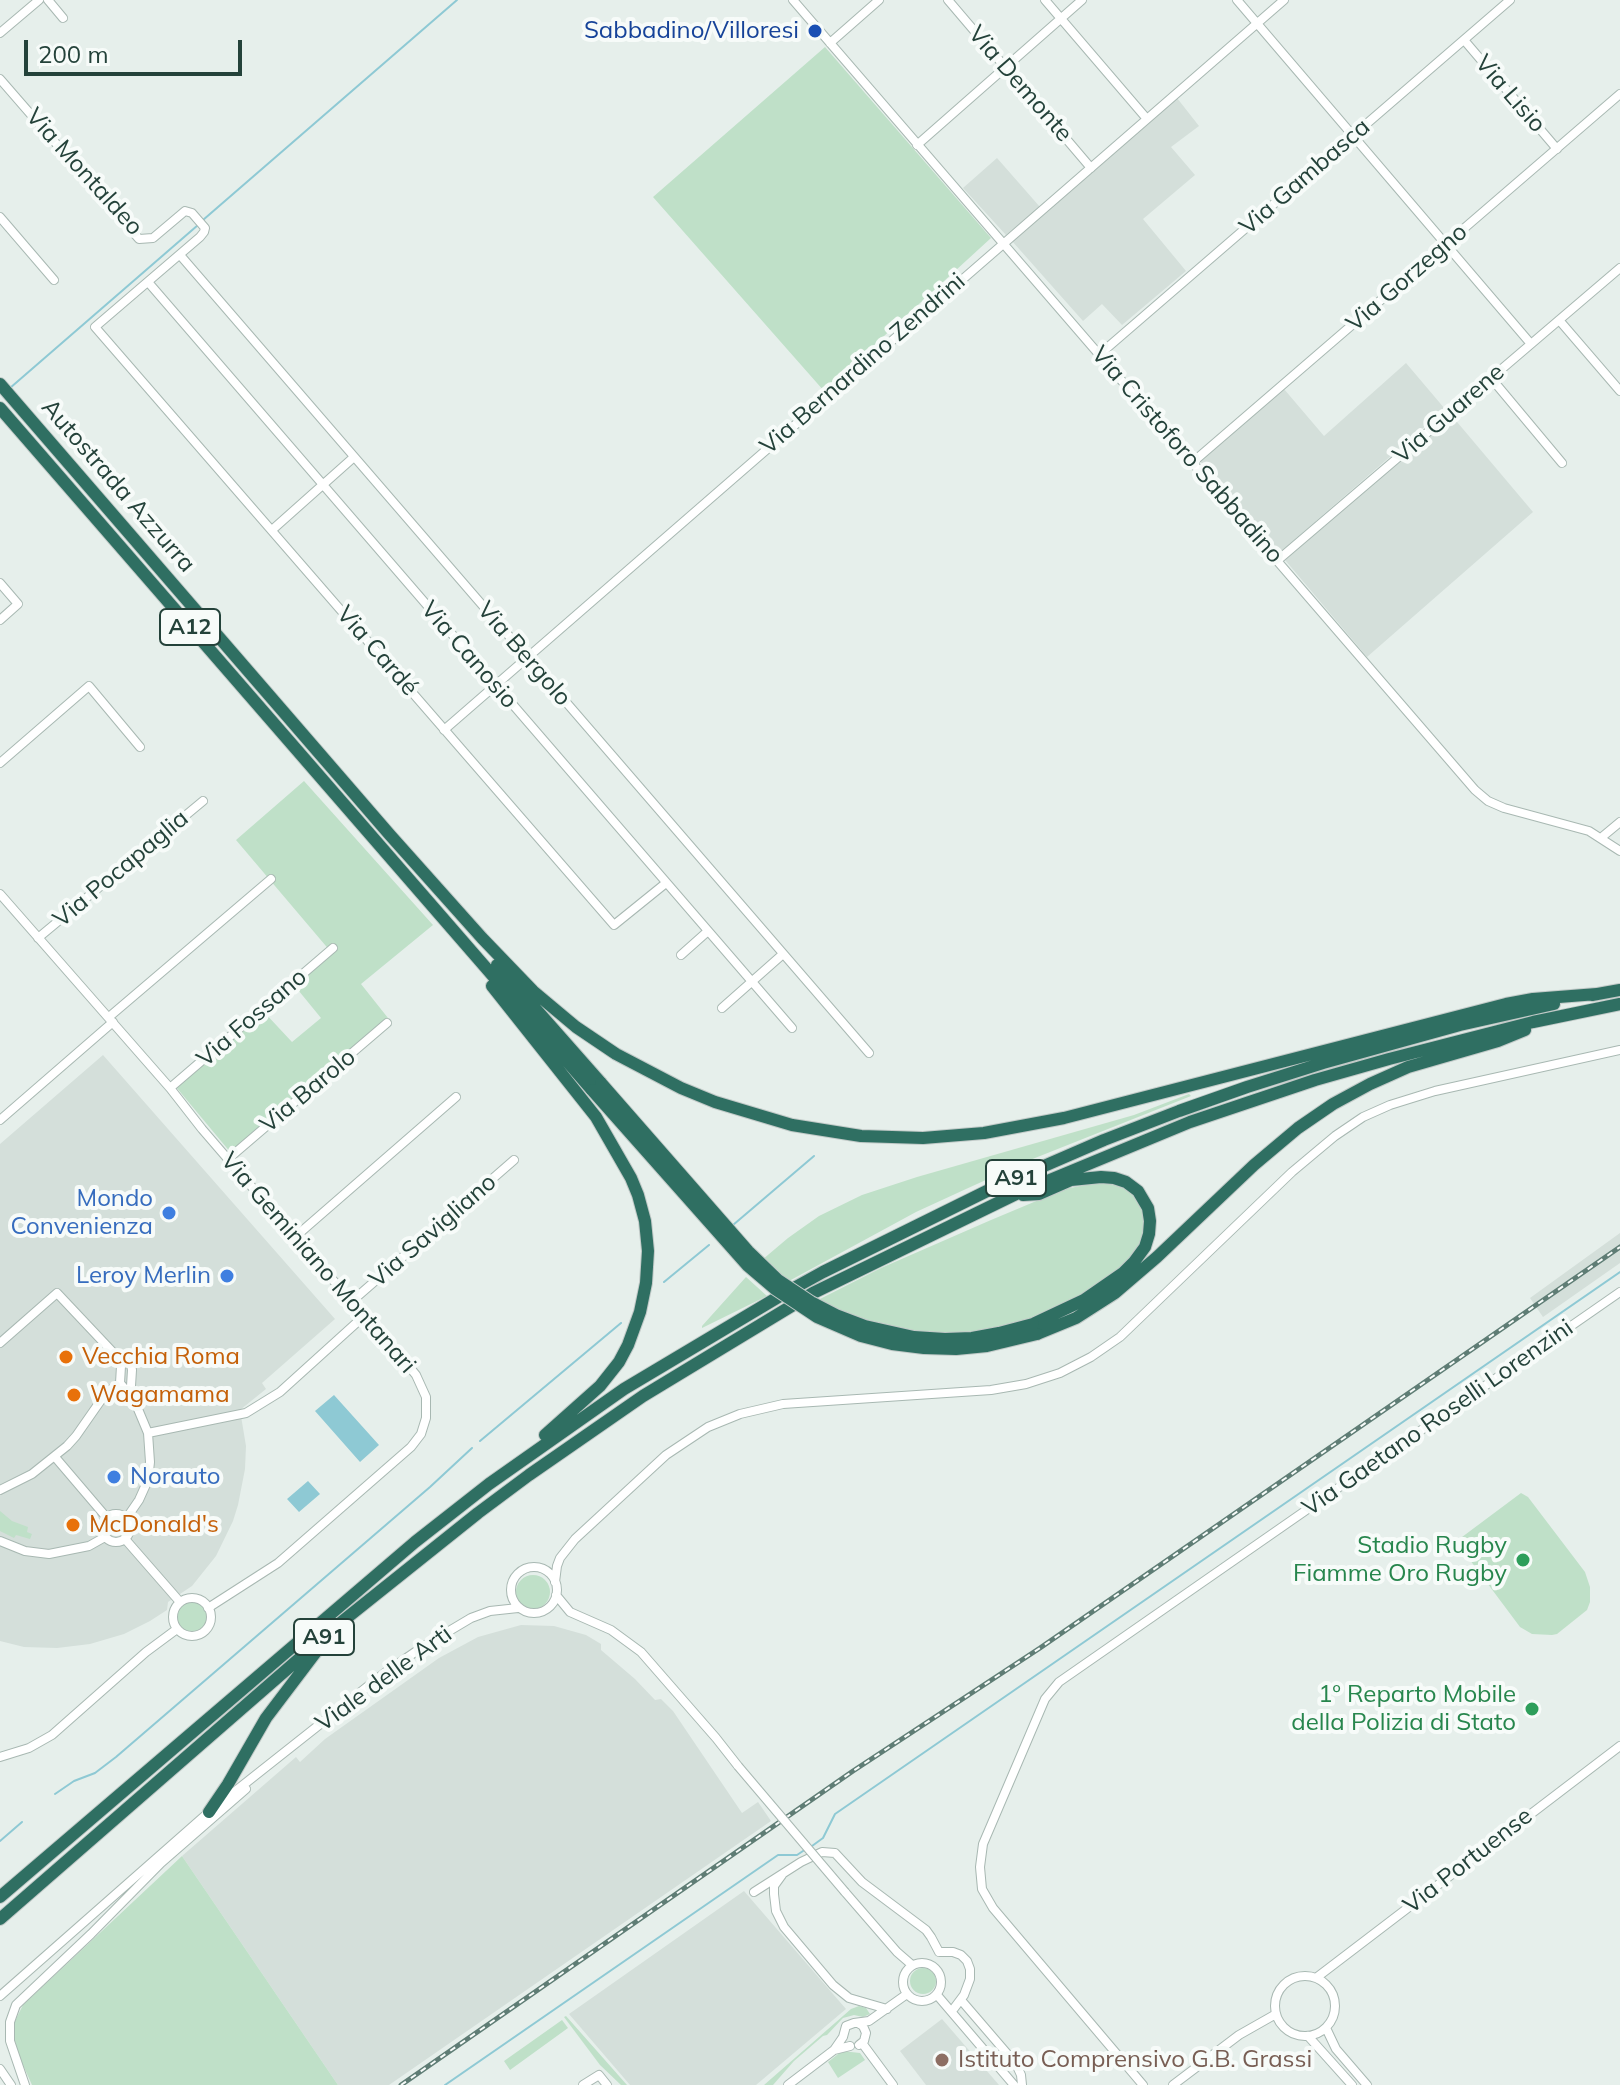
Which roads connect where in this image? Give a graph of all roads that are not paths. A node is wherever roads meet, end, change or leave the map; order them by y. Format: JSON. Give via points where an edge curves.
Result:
{"nodes":[{"id":1,"x":39,"y":0,"type":"edge"},
{"id":2,"x":48,"y":0,"type":"edge"},
{"id":3,"x":793,"y":0,"type":"edge"},
{"id":4,"x":879,"y":0,"type":"edge"},
{"id":5,"x":948,"y":0,"type":"edge"},
{"id":6,"x":1045,"y":0,"type":"edge"},
{"id":7,"x":1082,"y":0,"type":"edge"},
{"id":8,"x":1237,"y":0,"type":"edge"},
{"id":9,"x":1284,"y":0,"type":"edge"},
{"id":10,"x":1510,"y":0,"type":"edge"},
{"id":11,"x":63,"y":18,"type":"dead end"},
{"id":12,"x":1061,"y":19,"type":"junction"},
{"id":13,"x":1257,"y":23,"type":"junction"},
{"id":14,"x":0,"y":33,"type":"edge"},
{"id":15,"x":1464,"y":40,"type":"junction"},
{"id":16,"x":830,"y":43,"type":"junction"},
{"id":17,"x":1006,"y":67,"type":"junction"},
{"id":18,"x":0,"y":79,"type":"edge"},
{"id":19,"x":1620,"y":94,"type":"edge"},
{"id":20,"x":1147,"y":119,"type":"junction"},
{"id":21,"x":1353,"y":135,"type":"junction"},
{"id":22,"x":917,"y":145,"type":"junction"},
{"id":23,"x":1557,"y":149,"type":"junction"},
{"id":24,"x":1091,"y":168,"type":"junction"},
{"id":25,"x":0,"y":217,"type":"edge"},
{"id":26,"x":1002,"y":244,"type":"junction"},
{"id":27,"x":1445,"y":244,"type":"junction"},
{"id":28,"x":180,"y":255,"type":"junction"},
{"id":29,"x":1618,"y":272,"type":"edge"},
{"id":30,"x":54,"y":280,"type":"dead end"},
{"id":31,"x":148,"y":282,"type":"junction"},
{"id":32,"x":1559,"y":320,"type":"junction"},
{"id":33,"x":95,"y":327,"type":"joint"},
{"id":34,"x":1531,"y":344,"type":"junction"},
{"id":35,"x":1100,"y":354,"type":"junction"},
{"id":36,"x":1491,"y":378,"type":"junction"},
{"id":37,"x":0,"y":384,"type":"edge"},
{"id":38,"x":1620,"y":391,"type":"edge"},
{"id":39,"x":0,"y":408,"type":"edge"},
{"id":40,"x":354,"y":457,"type":"junction"},
{"id":41,"x":1193,"y":462,"type":"junction"},
{"id":42,"x":1562,"y":463,"type":"dead end"},
{"id":43,"x":323,"y":485,"type":"junction"},
{"id":44,"x":272,"y":530,"type":"junction"},
{"id":45,"x":1278,"y":560,"type":"junction"},
{"id":46,"x":0,"y":583,"type":"edge"},
{"id":47,"x":0,"y":620,"type":"edge"},
{"id":48,"x":526,"y":658,"type":"junction"},
{"id":49,"x":496,"y":686,"type":"junction"},
{"id":50,"x":444,"y":730,"type":"junction"},
{"id":51,"x":140,"y":747,"type":"dead end"},
{"id":52,"x":0,"y":763,"type":"edge"},
{"id":53,"x":203,"y":801,"type":"dead end"},
{"id":54,"x":1620,"y":822,"type":"edge"},
{"id":55,"x":390,"y":835,"type":"junction"},
{"id":56,"x":1602,"y":837,"type":"junction"},
{"id":57,"x":380,"y":846,"type":"junction"},
{"id":58,"x":1620,"y":851,"type":"edge"},
{"id":59,"x":271,"y":879,"type":"dead end"},
{"id":60,"x":666,"y":883,"type":"junction"},
{"id":61,"x":0,"y":894,"type":"edge"},
{"id":62,"x":708,"y":931,"type":"junction"},
{"id":63,"x":38,"y":938,"type":"junction"},
{"id":64,"x":333,"y":948,"type":"dead end"},
{"id":65,"x":783,"y":954,"type":"junction"},
{"id":66,"x":681,"y":955,"type":"dead end"},
{"id":67,"x":752,"y":982,"type":"junction"},
{"id":68,"x":1620,"y":990,"type":"edge"},
{"id":69,"x":1597,"y":994,"type":"junction"},
{"id":70,"x":1620,"y":1004,"type":"edge"},
{"id":71,"x":722,"y":1008,"type":"dead end"},
{"id":72,"x":111,"y":1019,"type":"junction"},
{"id":73,"x":1533,"y":1022,"type":"junction"},
{"id":74,"x":387,"y":1023,"type":"dead end"},
{"id":75,"x":792,"y":1028,"type":"dead end"},
{"id":76,"x":1620,"y":1050,"type":"edge"},
{"id":77,"x":869,"y":1053,"type":"dead end"},
{"id":78,"x":596,"y":1086,"type":"junction"},
{"id":79,"x":170,"y":1088,"type":"junction"},
{"id":80,"x":456,"y":1097,"type":"dead end"},
{"id":81,"x":0,"y":1120,"type":"edge"},
{"id":82,"x":228,"y":1159,"type":"junction"},
{"id":83,"x":514,"y":1160,"type":"dead end"},
{"id":84,"x":1016,"y":1194,"type":"junction"},
{"id":85,"x":295,"y":1237,"type":"junction"},
{"id":86,"x":1620,"y":1292,"type":"edge"},
{"id":87,"x":351,"y":1302,"type":"junction"},
{"id":88,"x":364,"y":1316,"type":"junction"},
{"id":89,"x":1035,"y":1329,"type":"junction"},
{"id":90,"x":0,"y":1343,"type":"edge"},
{"id":91,"x":123,"y":1363,"type":"junction"},
{"id":92,"x":120,"y":1383,"type":"junction"},
{"id":93,"x":130,"y":1390,"type":"junction"},
{"id":94,"x":148,"y":1433,"type":"junction"},
{"id":95,"x":55,"y":1457,"type":"junction"},
{"id":96,"x":489,"y":1484,"type":"junction"},
{"id":97,"x":0,"y":1490,"type":"edge"},
{"id":98,"x":107,"y":1518,"type":"junction"},
{"id":99,"x":126,"y":1519,"type":"junction"},
{"id":100,"x":105,"y":1537,"type":"junction"},
{"id":101,"x":125,"y":1539,"type":"junction"},
{"id":102,"x":0,"y":1541,"type":"edge"},
{"id":103,"x":555,"y":1582,"type":"junction"},
{"id":104,"x":556,"y":1595,"type":"junction"},
{"id":105,"x":180,"y":1602,"type":"junction"},
{"id":106,"x":208,"y":1608,"type":"junction"},
{"id":107,"x":518,"y":1608,"type":"junction"},
{"id":108,"x":543,"y":1611,"type":"junction"},
{"id":109,"x":570,"y":1612,"type":"junction"},
{"id":110,"x":339,"y":1624,"type":"junction"},
{"id":111,"x":177,"y":1629,"type":"junction"},
{"id":112,"x":1620,"y":1746,"type":"edge"},
{"id":113,"x":2,"y":1757,"type":"edge"},
{"id":114,"x":260,"y":1772,"type":"junction"},
{"id":115,"x":209,"y":1812,"type":"junction"},
{"id":116,"x":170,"y":1847,"type":"junction"},
{"id":117,"x":161,"y":1863,"type":"junction"},
{"id":118,"x":784,"y":1871,"type":"junction"},
{"id":119,"x":754,"y":1892,"type":"dead end"},
{"id":120,"x":0,"y":1897,"type":"edge"},
{"id":121,"x":0,"y":1919,"type":"edge"},
{"id":122,"x":939,"y":1952,"type":"junction"},
{"id":123,"x":931,"y":1964,"type":"junction"},
{"id":124,"x":912,"y":1965,"type":"junction"},
{"id":125,"x":1316,"y":1978,"type":"junction"},
{"id":126,"x":907,"y":1994,"type":"junction"},
{"id":127,"x":937,"y":1995,"type":"junction"},
{"id":128,"x":0,"y":1996,"type":"edge"},
{"id":129,"x":961,"y":2000,"type":"junction"},
{"id":130,"x":887,"y":2009,"type":"junction"},
{"id":131,"x":952,"y":2011,"type":"junction"},
{"id":132,"x":1276,"y":2014,"type":"junction"},
{"id":133,"x":875,"y":2018,"type":"junction"},
{"id":134,"x":858,"y":2023,"type":"junction"},
{"id":135,"x":1326,"y":2028,"type":"junction"},
{"id":136,"x":866,"y":2033,"type":"junction"},
{"id":137,"x":1308,"y":2036,"type":"junction"},
{"id":138,"x":843,"y":2037,"type":"junction"},
{"id":139,"x":862,"y":2043,"type":"junction"},
{"id":140,"x":850,"y":2046,"type":"junction"},
{"id":141,"x":834,"y":2050,"type":"junction"},
{"id":142,"x":0,"y":2069,"type":"edge"},
{"id":143,"x":11,"y":2085,"type":"edge"},
{"id":144,"x":25,"y":2085,"type":"edge"},
{"id":145,"x":583,"y":2085,"type":"edge"},
{"id":146,"x":607,"y":2085,"type":"edge"},
{"id":147,"x":788,"y":2085,"type":"edge"},
{"id":148,"x":893,"y":2085,"type":"edge"},
{"id":149,"x":1014,"y":2085,"type":"edge"},
{"id":150,"x":1022,"y":2085,"type":"edge"},
{"id":151,"x":1143,"y":2085,"type":"edge"},
{"id":152,"x":1173,"y":2085,"type":"edge"},
{"id":153,"x":1352,"y":2085,"type":"edge"},
{"id":154,"x":1367,"y":2085,"type":"edge"}],
"edges":[{"from":1,"to":14,"type":"street"},
{"from":2,"to":11,"type":"street"},
{"from":3,"to":16,"type":"street","name":"Via Cristoforo Sabbadino"},
{"from":4,"to":16,"type":"street"},
{"from":5,"to":17,"type":"street","name":"Via Demonte"},
{"from":6,"to":12,"type":"street"},
{"from":7,"to":12,"type":"street"},
{"from":8,"to":13,"type":"street"},
{"from":9,"to":13,"type":"street","name":"Via Bernardino Zendrini"},
{"from":10,"to":15,"type":"street","name":"Via Gambasca"},
{"from":12,"to":17,"type":"street"},
{"from":12,"to":20,"type":"street"},
{"from":13,"to":20,"type":"street","name":"Via Bernardino Zendrini"},
{"from":13,"to":21,"type":"street"},
{"from":15,"to":21,"type":"street","name":"Via Gambasca"},
{"from":15,"to":23,"type":"street","name":"Via Lisio"},
{"from":16,"to":22,"type":"street","name":"Via Cristoforo Sabbadino"},
{"from":17,"to":22,"type":"street"},
{"from":17,"to":24,"type":"street","name":"Via Demonte"},
{"from":18,"to":28,"type":"street","name":"Via Montaldeo","via":[[137,238],[153,238],[191,212],[205,229]]},
{"from":19,"to":23,"type":"street","name":"Via Gorzegno"},
{"from":20,"to":24,"type":"street","name":"Via Bernardino Zendrini"},
{"from":21,"to":27,"type":"street"},
{"from":21,"to":35,"type":"street","name":"Via Gambasca"},
{"from":22,"to":26,"type":"street","name":"Via Cristoforo Sabbadino"},
{"from":23,"to":27,"type":"street","name":"Via Gorzegno"},
{"from":24,"to":26,"type":"street","name":"Via Bernardino Zendrini"},
{"from":25,"to":30,"type":"street"},
{"from":26,"to":35,"type":"street","name":"Via Cristoforo Sabbadino"},
{"from":26,"to":48,"type":"street","name":"Via Bernardino Zendrini"},
{"from":27,"to":34,"type":"street"},
{"from":27,"to":41,"type":"street","name":"Via Gorzegno"},
{"from":28,"to":31,"type":"street","name":"Via Montaldeo"},
{"from":28,"to":40,"type":"street","name":"Via Bergolo"},
{"from":29,"to":32,"type":"street","name":"Via Guarene"},
{"from":31,"to":33,"type":"street","name":"Via Montaldeo"},
{"from":31,"to":43,"type":"street","name":"Via Canosio"},
{"from":32,"to":34,"type":"street","name":"Via Guarene"},
{"from":32,"to":38,"type":"street"},
{"from":33,"to":44,"type":"street","name":"Via Cardé"},
{"from":34,"to":36,"type":"street","name":"Via Guarene"},
{"from":35,"to":41,"type":"street","name":"Via Cristoforo Sabbadino"},
{"from":36,"to":42,"type":"street"},
{"from":36,"to":45,"type":"street","name":"Via Guarene"},
{"from":37,"to":55,"type":"highway","name":"Autostrada Azzurra","number":"A12"},
{"from":39,"to":57,"type":"highway","name":"Autostrada Azzurra","number":"A12"},
{"from":40,"to":43,"type":"street"},
{"from":40,"to":48,"type":"street","name":"Via Bergolo"},
{"from":41,"to":45,"type":"street","name":"Via Cristoforo Sabbadino"},
{"from":43,"to":44,"type":"street"},
{"from":43,"to":49,"type":"street","name":"Via Canosio"},
{"from":44,"to":50,"type":"street","name":"Via Cardé"},
{"from":45,"to":56,"type":"street","name":"Via Cristoforo Sabbadino","via":[[1479,794],[1509,810]]},
{"from":46,"to":47,"type":"street","via":[[18,604]]},
{"from":48,"to":49,"type":"street","name":"Via Bernardino Zendrini"},
{"from":48,"to":65,"type":"street","name":"Via Bergolo"},
{"from":49,"to":50,"type":"street","name":"Via Bernardino Zendrini"},
{"from":49,"to":60,"type":"street","name":"Via Canosio"},
{"from":50,"to":60,"type":"street","name":"Via Cardé","via":[[614,925]]},
{"from":51,"to":52,"type":"street","via":[[89,686]]},
{"from":53,"to":63,"type":"street","name":"Via Pocapaglia"},
{"from":54,"to":56,"type":"street"},
{"from":55,"to":69,"type":"highway","via":[[482,938],[576,1027],[698,1096],[762,1118],[832,1132],[923,1138],[1014,1128],[1506,1004]]},
{"from":55,"to":78,"type":"highway"},
{"from":56,"to":58,"type":"street","name":"Via Cristoforo Sabbadino"},
{"from":57,"to":78,"type":"highway"},
{"from":57,"to":96,"type":"highway","via":[[596,1117],[623,1161],[645,1221],[646,1283],[623,1355],[589,1398]]},
{"from":59,"to":72,"type":"street"},
{"from":60,"to":62,"type":"street","name":"Via Canosio"},
{"from":61,"to":63,"type":"street","name":"Via Geminiano Montanari"},
{"from":62,"to":66,"type":"street"},
{"from":62,"to":67,"type":"street","name":"Via Canosio"},
{"from":63,"to":72,"type":"street","name":"Via Geminiano Montanari"},
{"from":64,"to":79,"type":"street","name":"Via Fossano"},
{"from":65,"to":67,"type":"street"},
{"from":65,"to":77,"type":"street","name":"Via Bergolo"},
{"from":67,"to":71,"type":"street"},
{"from":67,"to":75,"type":"street","name":"Via Canosio"},
{"from":68,"to":69,"type":"highway","number":"A91"},
{"from":69,"to":96,"type":"highway","number":"A91","via":[[1296,1071],[1038,1168],[785,1293],[624,1389]]},
{"from":70,"to":73,"type":"highway","number":"A91"},
{"from":72,"to":79,"type":"street","name":"Via Geminiano Montanari"},
{"from":72,"to":81,"type":"street"},
{"from":73,"to":84,"type":"highway","number":"A91","via":[[1251,1101]]},
{"from":73,"to":89,"type":"highway","via":[[1511,1037],[1389,1075],[1333,1104],[1254,1165],[1115,1293],[1076,1318]]},
{"from":74,"to":82,"type":"street","name":"Via Barolo"},
{"from":76,"to":103,"type":"street","via":[[1435,1091],[1366,1115],[1297,1168],[1120,1337],[1060,1373],[991,1390],[783,1404],[708,1427],[666,1455],[575,1539],[560,1558]]},
{"from":78,"to":89,"type":"highway","bridge":true,"via":[[748,1251],[811,1302],[865,1326],[914,1337],[972,1338]]},
{"from":79,"to":82,"type":"street","name":"Via Geminiano Montanari"},
{"from":80,"to":85,"type":"street"},
{"from":82,"to":85,"type":"street","name":"Via Geminiano Montanari"},
{"from":83,"to":87,"type":"street","name":"Via Savigliano"},
{"from":84,"to":89,"type":"highway","via":[[1039,1194],[1071,1180],[1108,1177],[1138,1191],[1149,1215],[1147,1241],[1129,1267]]},
{"from":84,"to":110,"type":"highway","number":"A91","via":[[813,1293],[643,1396],[478,1513]]},
{"from":85,"to":87,"type":"street","name":"Via Geminiano Montanari"},
{"from":86,"to":151,"type":"street","name":"Via Gaetano Roselli Lorenzini","via":[[1059,1682],[1045,1699],[983,1844],[982,1889]]},
{"from":87,"to":88,"type":"street","name":"Via Geminiano Montanari"},
{"from":88,"to":94,"type":"street","via":[[280,1392],[246,1413]]},
{"from":88,"to":106,"type":"street","name":"Via Geminiano Montanari","via":[[422,1385],[427,1406],[421,1434],[278,1563]]},
{"from":90,"to":91,"type":"street","via":[[57,1293]]},
{"from":91,"to":92,"type":"street"},
{"from":91,"to":93,"type":"street","via":[[131,1365]]},
{"from":92,"to":93,"type":"street"},
{"from":92,"to":95,"type":"street"},
{"from":93,"to":94,"type":"street"},
{"from":94,"to":99,"type":"street","via":[[148,1480]]},
{"from":95,"to":97,"type":"street"},
{"from":95,"to":98,"type":"street"},
{"from":96,"to":120,"type":"highway","number":"A91"},
{"from":98,"to":99,"type":"street"},
{"from":98,"to":100,"type":"street"},
{"from":99,"to":101,"type":"street","via":[[130,1529]]},
{"from":100,"to":101,"type":"street"},
{"from":100,"to":102,"type":"street","via":[[49,1554]]},
{"from":101,"to":105,"type":"street"},
{"from":103,"to":104,"type":"street"},
{"from":103,"to":107,"type":"street","via":[[538,1568],[517,1574],[511,1595]]},
{"from":104,"to":108,"type":"street"},
{"from":104,"to":109,"type":"street"},
{"from":105,"to":106,"type":"street","via":[[192,1598]]},
{"from":105,"to":111,"type":"street","via":[[173,1618]]},
{"from":106,"to":111,"type":"street","via":[[210,1620],[204,1631],[187,1635]]},
{"from":107,"to":108,"type":"street","name":"Viale delle Arti"},
{"from":107,"to":114,"type":"street","name":"Viale delle Arti","via":[[481,1613],[424,1646]]},
{"from":108,"to":109,"type":"street","name":"Viale delle Arti"},
{"from":109,"to":124,"type":"street","bridge":true,"via":[[611,1630],[649,1660]]},
{"from":110,"to":115,"type":"highway","via":[[274,1705]]},
{"from":110,"to":121,"type":"highway","number":"A91"},
{"from":111,"to":113,"type":"street","via":[[52,1735]]},
{"from":112,"to":125,"type":"street","name":"Via Portuense"},
{"from":114,"to":115,"type":"street","name":"Viale delle Arti"},
{"from":114,"to":117,"type":"street","name":"Viale delle Arti"},
{"from":115,"to":116,"type":"street","name":"Viale delle Arti"},
{"from":116,"to":117,"type":"street","name":"Viale delle Arti"},
{"from":116,"to":128,"type":"street","name":"Viale delle Arti"},
{"from":117,"to":144,"type":"street","name":"Viale delle Arti","via":[[12,2012],[12,2051]]},
{"from":118,"to":119,"type":"street"},
{"from":118,"to":122,"type":"street","via":[[822,1852],[835,1853],[862,1882],[926,1930]]},
{"from":118,"to":130,"type":"street","via":[[774,1886],[784,1927],[847,2000]]},
{"from":122,"to":123,"type":"street"},
{"from":122,"to":129,"type":"street","via":[[967,1961],[970,1976]]},
{"from":123,"to":124,"type":"street"},
{"from":123,"to":127,"type":"street","via":[[941,1978]]},
{"from":124,"to":126,"type":"street","via":[[904,1975]]},
{"from":125,"to":132,"type":"street","via":[[1288,1980],[1276,1995]]},
{"from":125,"to":135,"type":"street","via":[[1334,2000]]},
{"from":126,"to":127,"type":"street","via":[[921,2001]]},
{"from":126,"to":130,"type":"street"},
{"from":127,"to":131,"type":"street"},
{"from":129,"to":131,"type":"street"},
{"from":129,"to":150,"type":"street","via":[[1016,2064]]},
{"from":130,"to":133,"type":"street"},
{"from":131,"to":149,"type":"street"},
{"from":132,"to":137,"type":"street","via":[[1292,2033]]},
{"from":132,"to":152,"type":"street","via":[[1232,2039]]},
{"from":133,"to":134,"type":"street"},
{"from":133,"to":136,"type":"street"},
{"from":134,"to":136,"type":"street"},
{"from":134,"to":138,"type":"street","via":[[846,2026]]},
{"from":135,"to":137,"type":"street"},
{"from":135,"to":154,"type":"street","via":[[1336,2049]]},
{"from":136,"to":139,"type":"street"},
{"from":137,"to":153,"type":"street"},
{"from":138,"to":140,"type":"street"},
{"from":138,"to":141,"type":"street"},
{"from":139,"to":140,"type":"street"},
{"from":139,"to":148,"type":"street"},
{"from":140,"to":141,"type":"street"},
{"from":141,"to":147,"type":"street"},
{"from":142,"to":143,"type":"street"},
{"from":145,"to":146,"type":"street","via":[[599,2075]]}]}
